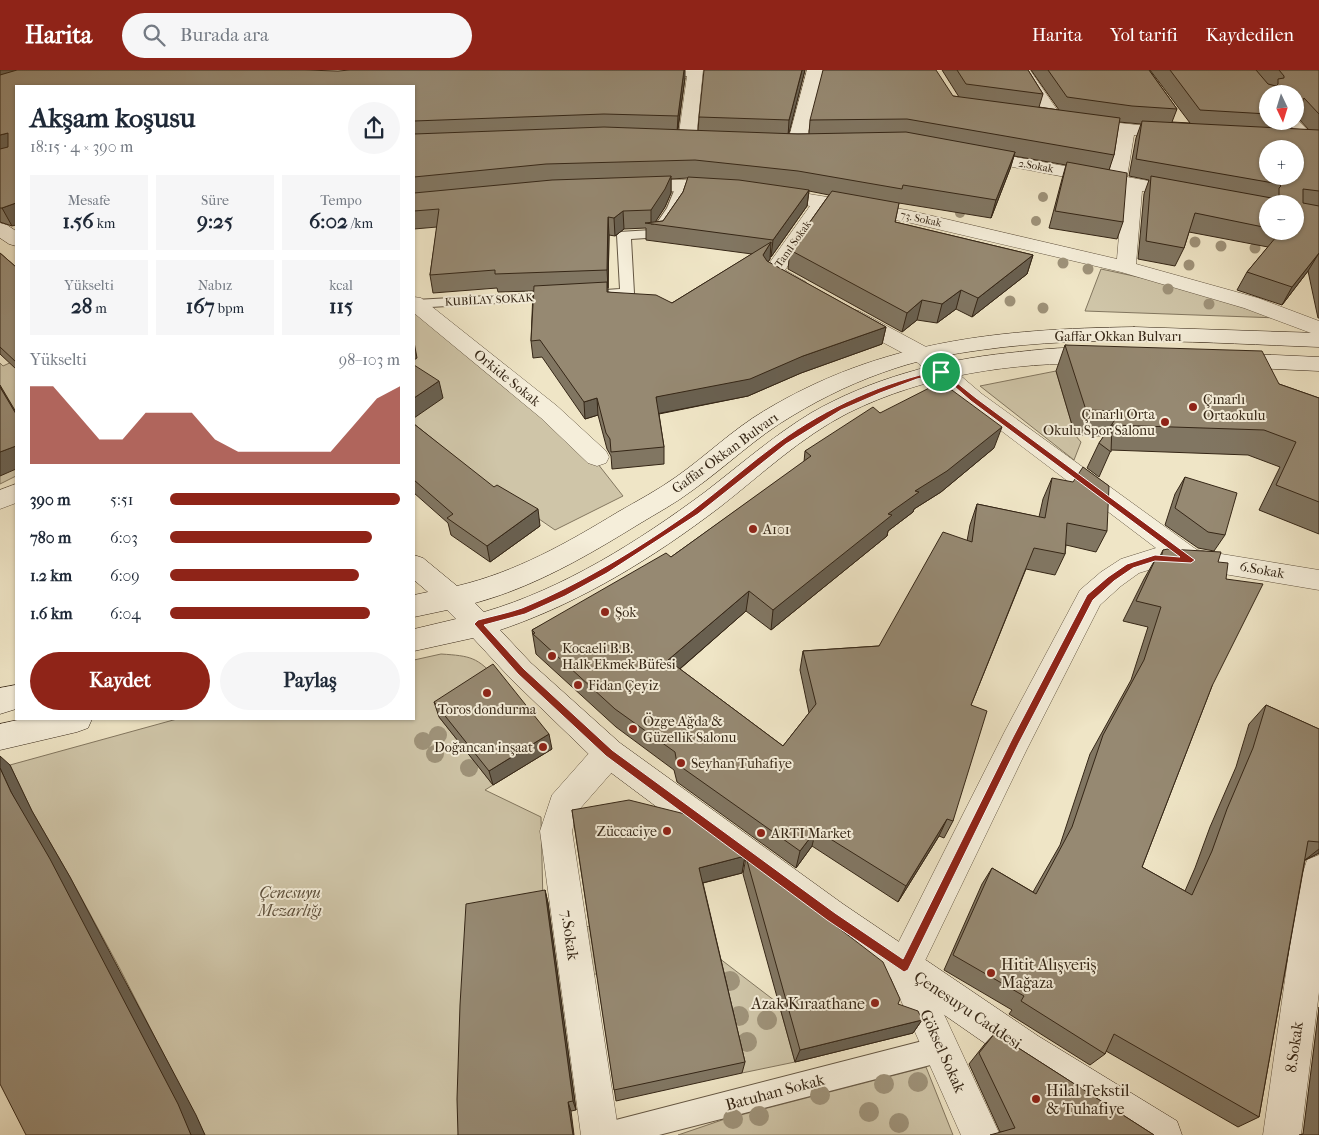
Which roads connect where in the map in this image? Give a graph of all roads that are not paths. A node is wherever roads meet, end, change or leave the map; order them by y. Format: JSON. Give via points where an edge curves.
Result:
{"nodes":[{"id":1,"x":815,"y":70,"type":"edge"},
{"id":2,"x":1022,"y":70,"type":"edge"},
{"id":3,"x":627,"y":71,"type":"edge"},
{"id":4,"x":1037,"y":118,"type":"edge"},
{"id":5,"x":1175,"y":118,"type":"edge"},
{"id":6,"x":1055,"y":120,"type":"junction"},
{"id":7,"x":1126,"y":130,"type":"junction"},
{"id":8,"x":1298,"y":130,"type":"edge"},
{"id":9,"x":1271,"y":139,"type":"edge"},
{"id":10,"x":707,"y":141,"type":"edge"},
{"id":11,"x":776,"y":144,"type":"edge"},
{"id":12,"x":957,"y":152,"type":"edge"},
{"id":13,"x":1125,"y":182,"type":"junction"},
{"id":14,"x":682,"y":186,"type":"junction"},
{"id":15,"x":620,"y":187,"type":"edge"},
{"id":16,"x":1200,"y":196,"type":"edge"},
{"id":17,"x":823,"y":201,"type":"junction"},
{"id":18,"x":0,"y":229,"type":"edge"},
{"id":19,"x":15,"y":239,"type":"edge"},
{"id":20,"x":1126,"y":267,"type":"junction"},
{"id":21,"x":415,"y":304,"type":"edge"},
{"id":22,"x":415,"y":305,"type":"edge"},
{"id":23,"x":1319,"y":329,"type":"edge"},
{"id":24,"x":1319,"y":340,"type":"edge"},
{"id":25,"x":920,"y":353,"type":"junction"},
{"id":26,"x":1123,"y":357,"type":"edge"},
{"id":27,"x":1205,"y":359,"type":"edge"},
{"id":28,"x":1319,"y":364,"type":"edge"},
{"id":29,"x":941,"y":372,"type":"junction"},
{"id":30,"x":597,"y":457,"type":"dead end"},
{"id":31,"x":15,"y":493,"type":"edge"},
{"id":32,"x":0,"y":500,"type":"edge"},
{"id":33,"x":1191,"y":560,"type":"junction"},
{"id":34,"x":415,"y":566,"type":"edge"},
{"id":35,"x":1319,"y":580,"type":"edge"},
{"id":36,"x":452,"y":598,"type":"junction"},
{"id":37,"x":415,"y":606,"type":"edge"},
{"id":38,"x":478,"y":624,"type":"junction"},
{"id":39,"x":415,"y":640,"type":"edge"},
{"id":40,"x":15,"y":697,"type":"edge"},
{"id":41,"x":0,"y":701,"type":"edge"},
{"id":42,"x":74,"y":720,"type":"edge"},
{"id":43,"x":0,"y":737,"type":"edge"},
{"id":44,"x":609,"y":753,"type":"junction"},
{"id":45,"x":1318,"y":883,"type":"edge"},
{"id":46,"x":904,"y":966,"type":"junction"},
{"id":47,"x":942,"y":1049,"type":"junction"},
{"id":48,"x":600,"y":1135,"type":"edge"},
{"id":49,"x":608,"y":1135,"type":"edge"},
{"id":50,"x":981,"y":1135,"type":"edge"},
{"id":51,"x":1164,"y":1135,"type":"edge"},
{"id":52,"x":1282,"y":1135,"type":"edge"}],
"edges":[{"from":1,"to":11,"type":"street","via":[[805,145]]},
{"from":2,"to":6,"type":"street"},
{"from":3,"to":10,"type":"street","via":[[696,71],[678,140]]},
{"from":4,"to":6,"type":"street"},
{"from":5,"to":7,"type":"street","via":[[1191,135]]},
{"from":6,"to":7,"type":"street"},
{"from":7,"to":13,"type":"street"},
{"from":8,"to":9,"type":"street","via":[[1308,141]]},
{"from":12,"to":13,"type":"street","name":"2.Sokak"},
{"from":13,"to":16,"type":"street","name":"2.Sokak"},
{"from":13,"to":20,"type":"street"},
{"from":14,"to":15,"type":"street","name":"73. Sokak"},
{"from":14,"to":17,"type":"street","name":"73. Sokak"},
{"from":14,"to":21,"type":"lane","name":"KUBİLAY SOKAK","via":[[674,208],[656,234],[624,235],[627,293]]},
{"from":17,"to":20,"type":"street","name":"73. Sokak","via":[[907,216]]},
{"from":17,"to":25,"type":"street","name":"Tanıl Sokak","via":[[773,272]]},
{"from":18,"to":19,"type":"street"},
{"from":20,"to":23,"type":"street","name":"73. Sokak","via":[[1251,303]]},
{"from":22,"to":30,"type":"street","name":"Orkide Sokak","via":[[549,412]]},
{"from":24,"to":25,"type":"street","name":"Gaffar Okkan Bulvarı","via":[[1096,334],[981,342]]},
{"from":25,"to":29,"type":"street"},
{"from":25,"to":36,"type":"street","name":"Gaffar Okkan Bulvarı","via":[[874,366],[789,408],[753,430],[690,480],[557,560],[502,584]]},
{"from":26,"to":29,"type":"street","name":"Gaffar Okkan Bulvarı","via":[[1034,358]]},
{"from":27,"to":28,"type":"street"},
{"from":29,"to":33,"type":"street","via":[[974,400]]},
{"from":29,"to":38,"type":"street","name":"Gaffar Okkan Bulvarı","via":[[885,388],[839,408],[783,442],[695,512],[604,571],[522,611]]},
{"from":31,"to":32,"type":"street"},
{"from":33,"to":35,"type":"street","name":"6.Sokak"},
{"from":33,"to":46,"type":"street","name":"6.Sokak","via":[[1155,558],[1130,566],[1090,598]]},
{"from":34,"to":36,"type":"street","name":"Çenesuyu Caddesi"},
{"from":36,"to":37,"type":"street","name":"Gaffar Okkan Bulvarı"},
{"from":36,"to":38,"type":"street","name":"Çenesuyu Caddesi"},
{"from":38,"to":39,"type":"street","name":"Gaffar Okkan Bulvarı"},
{"from":38,"to":44,"type":"street","name":"Çenesuyu Caddesi","via":[[521,671]]},
{"from":40,"to":41,"type":"street"},
{"from":42,"to":43,"type":"street"},
{"from":44,"to":46,"type":"street","name":"Çenesuyu Caddesi","via":[[815,905]]},
{"from":44,"to":48,"type":"street","name":"7.Sokak","via":[[563,805],[556,831]]},
{"from":45,"to":52,"type":"street","name":"8.Sokak"},
{"from":46,"to":47,"type":"street","name":"Göksel Sokak"},
{"from":46,"to":51,"type":"street","name":"Çenesuyu Caddesi","via":[[1025,1049]]},
{"from":47,"to":49,"type":"lane","name":"Batuhan Sokak"},
{"from":47,"to":50,"type":"street","name":"Göksel Sokak"}]}
